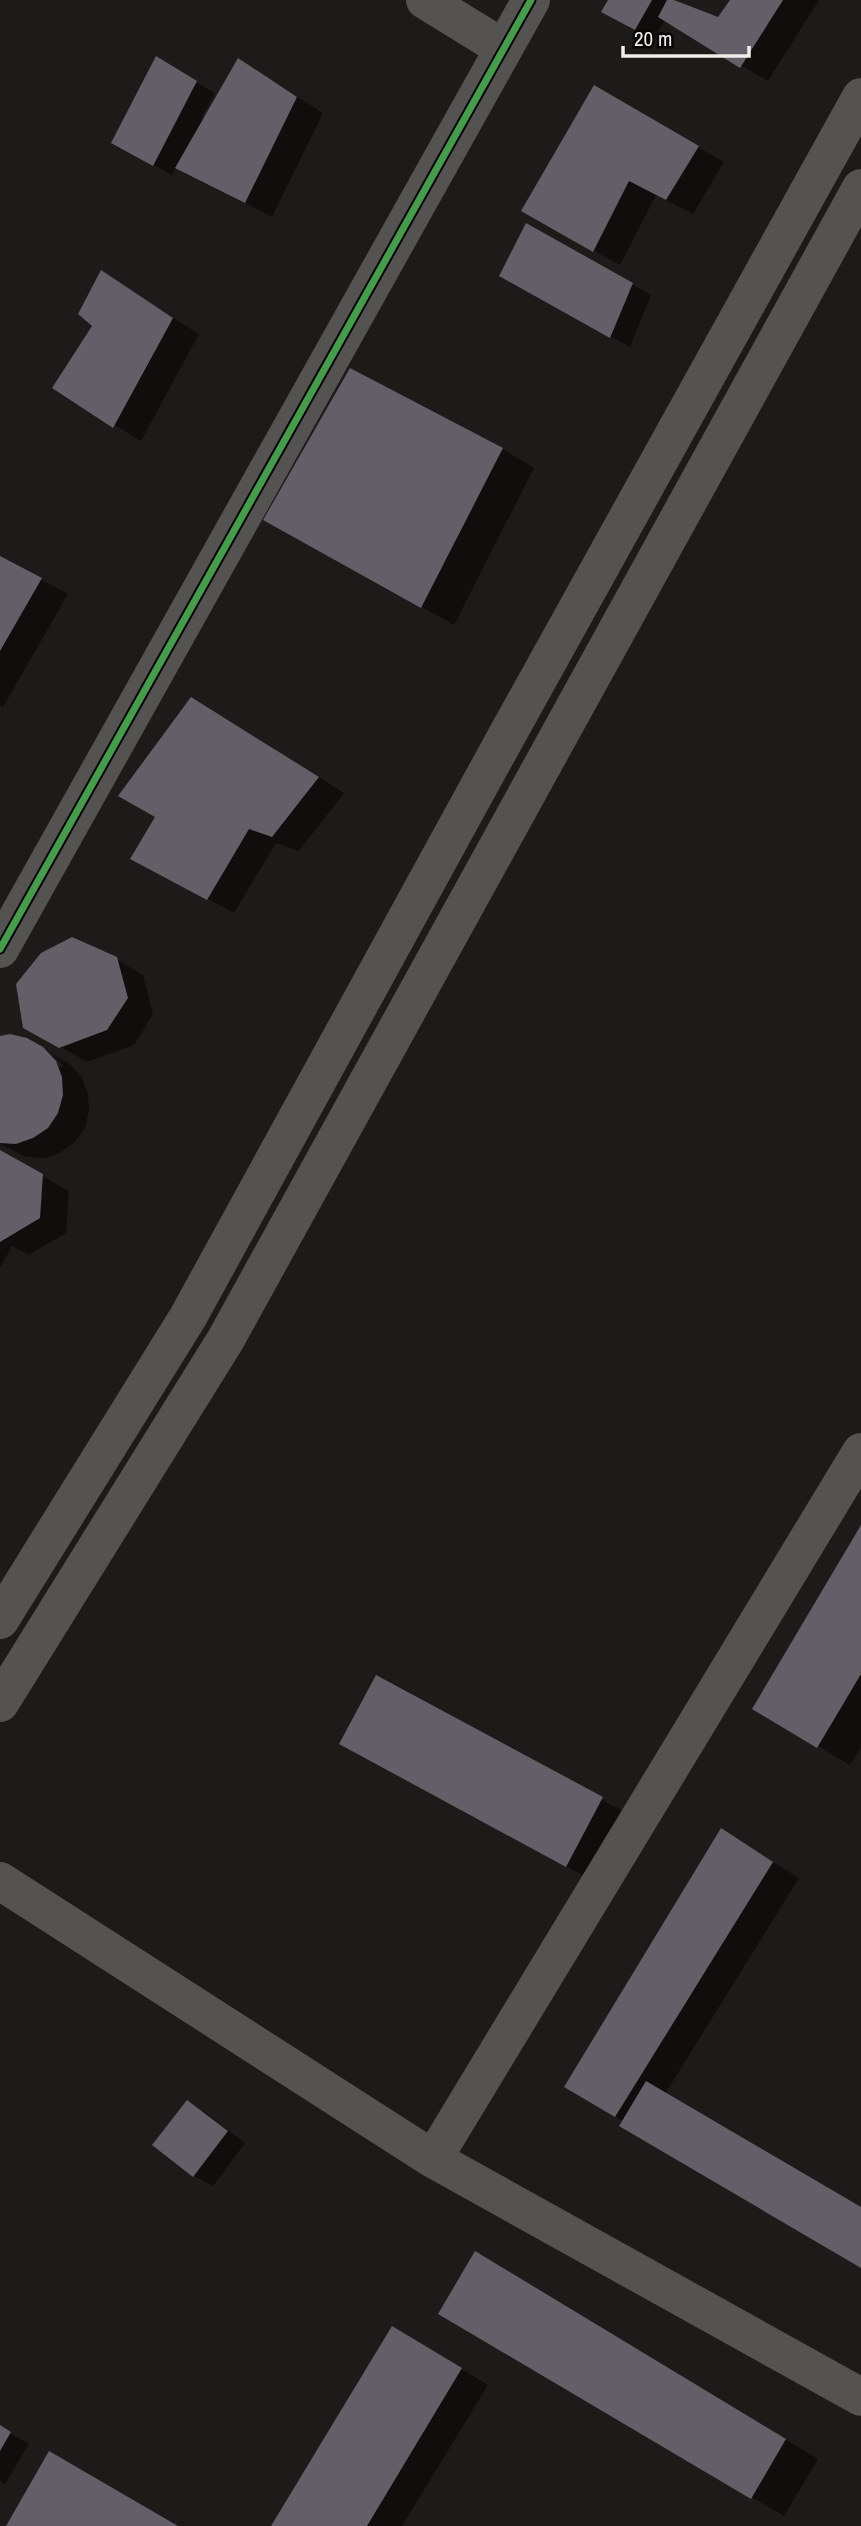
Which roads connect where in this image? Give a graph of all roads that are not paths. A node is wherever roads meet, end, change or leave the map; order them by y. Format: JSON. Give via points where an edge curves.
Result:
{"nodes":[{"id":1,"x":425,"y":0,"type":"edge"},
{"id":2,"x":531,"y":0,"type":"edge"},
{"id":3,"x":503,"y":48,"type":"junction"},
{"id":4,"x":861,"y":97,"type":"edge"},
{"id":5,"x":861,"y":188,"type":"edge"},
{"id":6,"x":662,"y":455,"type":"junction"},
{"id":7,"x":704,"y":471,"type":"junction"},
{"id":8,"x":0,"y":949,"type":"edge"},
{"id":9,"x":861,"y":1452,"type":"edge"},
{"id":10,"x":0,"y":1620,"type":"edge"},
{"id":11,"x":0,"y":1703,"type":"edge"},
{"id":12,"x":0,"y":1881,"type":"edge"},
{"id":13,"x":433,"y":2159,"type":"junction"},
{"id":14,"x":861,"y":2397,"type":"edge"}],
"edges":[{"from":1,"to":3,"type":"street"},
{"from":2,"to":3,"type":"street"},
{"from":3,"to":8,"type":"street"},
{"from":4,"to":6,"type":"main road"},
{"from":5,"to":7,"type":"main road"},
{"from":6,"to":7,"type":"main road"},
{"from":6,"to":10,"type":"main road","via":[[188,1317]]},
{"from":7,"to":11,"type":"main road","via":[[226,1339]]},
{"from":9,"to":13,"type":"street"},
{"from":12,"to":13,"type":"street"},
{"from":13,"to":14,"type":"street"}]}
